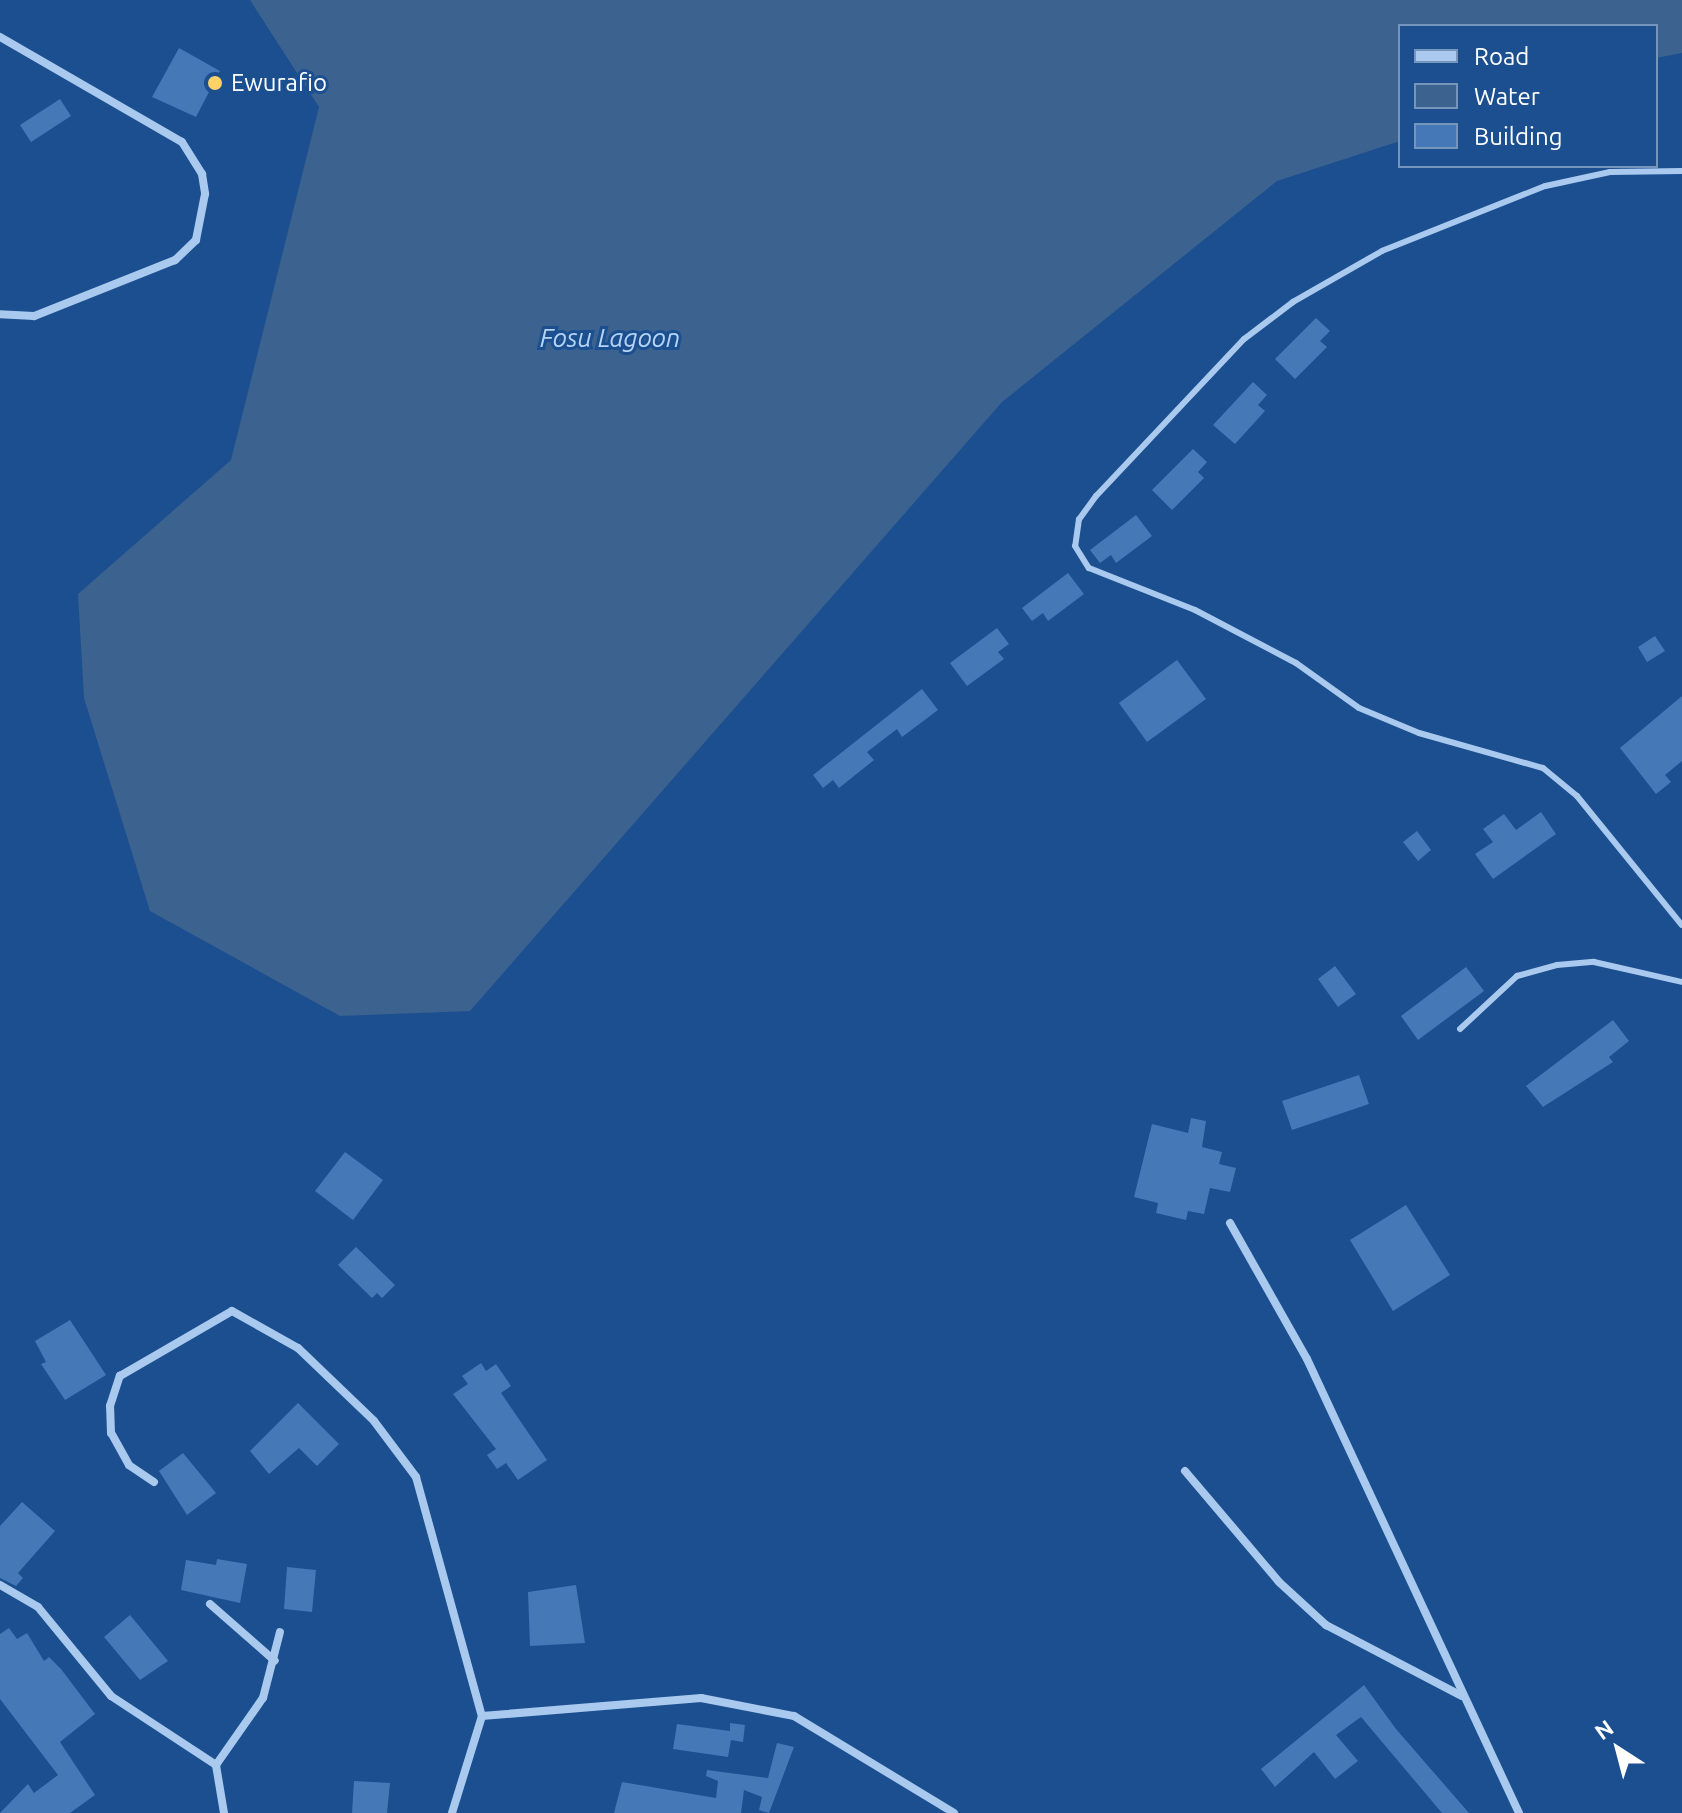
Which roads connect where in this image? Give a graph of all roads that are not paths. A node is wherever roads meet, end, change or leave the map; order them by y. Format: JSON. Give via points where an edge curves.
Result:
{"nodes":[{"id":1,"x":0,"y":37,"type":"edge"},
{"id":2,"x":1682,"y":171,"type":"edge"},
{"id":3,"x":0,"y":314,"type":"edge"},
{"id":4,"x":1682,"y":925,"type":"edge"},
{"id":5,"x":1682,"y":982,"type":"edge"},
{"id":6,"x":1460,"y":1029,"type":"dead end"},
{"id":7,"x":1230,"y":1223,"type":"dead end"},
{"id":8,"x":1185,"y":1471,"type":"dead end"},
{"id":9,"x":154,"y":1482,"type":"dead end"},
{"id":10,"x":0,"y":1585,"type":"edge"},
{"id":11,"x":210,"y":1604,"type":"dead end"},
{"id":12,"x":280,"y":1632,"type":"dead end"},
{"id":13,"x":275,"y":1661,"type":"junction"},
{"id":14,"x":1463,"y":1697,"type":"junction"},
{"id":15,"x":482,"y":1716,"type":"junction"},
{"id":16,"x":216,"y":1765,"type":"junction"},
{"id":17,"x":224,"y":1813,"type":"edge"},
{"id":18,"x":452,"y":1813,"type":"edge"},
{"id":19,"x":954,"y":1813,"type":"edge"},
{"id":20,"x":1519,"y":1813,"type":"edge"}],
"edges":[{"from":1,"to":3,"type":"street","via":[[182,142],[202,174],[205,194],[196,240],[175,260],[34,316]]},
{"from":2,"to":4,"type":"lane","via":[[1610,172],[1545,186],[1382,251],[1293,302],[1244,339],[1096,496],[1079,519],[1075,546],[1089,568],[1208,616],[1296,663],[1359,708],[1419,733],[1543,768],[1577,796]]},
{"from":5,"to":6,"type":"lane","via":[[1594,962],[1557,965],[1517,976]]},
{"from":7,"to":14,"type":"street","via":[[1307,1359]]},
{"from":8,"to":14,"type":"street","via":[[1279,1582],[1326,1625]]},
{"from":9,"to":15,"type":"street","via":[[129,1465],[111,1433],[110,1406],[120,1376],[232,1311],[298,1348],[374,1421],[416,1477]]},
{"from":10,"to":16,"type":"street","via":[[38,1607],[111,1696]]},
{"from":11,"to":13,"type":"street"},
{"from":12,"to":13,"type":"street"},
{"from":13,"to":16,"type":"street","via":[[263,1698]]},
{"from":14,"to":20,"type":"street"},
{"from":15,"to":18,"type":"street"},
{"from":15,"to":19,"type":"street","via":[[701,1698],[794,1716]]},
{"from":16,"to":17,"type":"street"}]}
